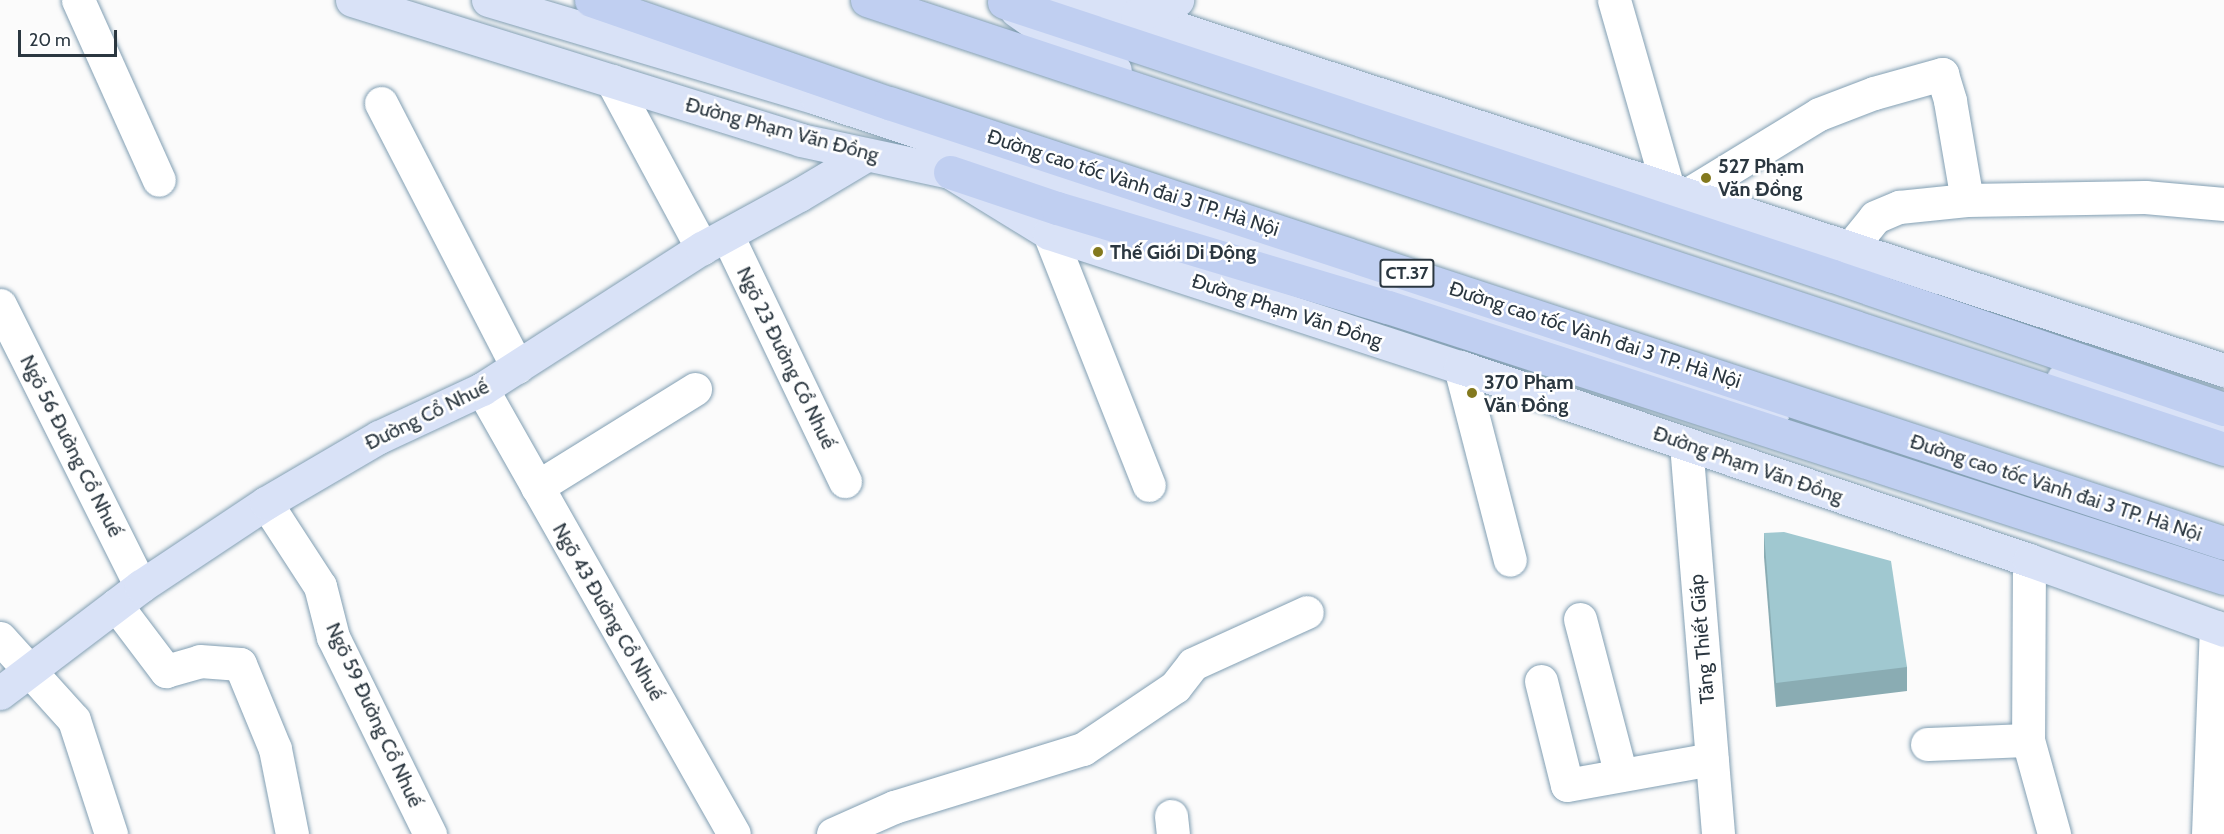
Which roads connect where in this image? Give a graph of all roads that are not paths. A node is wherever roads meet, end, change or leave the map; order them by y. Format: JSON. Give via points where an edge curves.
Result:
{"nodes":[{"id":1,"x":78,"y":0,"type":"edge"},
{"id":2,"x":352,"y":0,"type":"edge"},
{"id":3,"x":488,"y":0,"type":"edge"},
{"id":4,"x":591,"y":0,"type":"edge"},
{"id":5,"x":867,"y":0,"type":"edge"},
{"id":6,"x":1177,"y":0,"type":"edge"},
{"id":7,"x":1614,"y":0,"type":"edge"},
{"id":8,"x":1002,"y":1,"type":"edge"},
{"id":9,"x":1137,"y":15,"type":"junction"},
{"id":10,"x":612,"y":81,"type":"junction"},
{"id":11,"x":381,"y":103,"type":"dead end"},
{"id":12,"x":866,"y":155,"type":"junction"},
{"id":13,"x":950,"y":172,"type":"junction"},
{"id":14,"x":159,"y":180,"type":"dead end"},
{"id":15,"x":1678,"y":191,"type":"junction"},
{"id":16,"x":1967,"y":200,"type":"junction"},
{"id":17,"x":2224,"y":204,"type":"edge"},
{"id":18,"x":1049,"y":233,"type":"junction"},
{"id":19,"x":714,"y":241,"type":"junction"},
{"id":20,"x":1851,"y":248,"type":"junction"},
{"id":21,"x":0,"y":306,"type":"edge"},
{"id":22,"x":517,"y":367,"type":"junction"},
{"id":23,"x":1460,"y":367,"type":"junction"},
{"id":24,"x":2224,"y":370,"type":"edge"},
{"id":25,"x":482,"y":389,"type":"junction"},
{"id":26,"x":695,"y":389,"type":"dead end"},
{"id":27,"x":2224,"y":409,"type":"edge"},
{"id":28,"x":2224,"y":430,"type":"edge"},
{"id":29,"x":1686,"y":444,"type":"junction"},
{"id":30,"x":2224,"y":449,"type":"edge"},
{"id":31,"x":845,"y":481,"type":"dead end"},
{"id":32,"x":1149,"y":485,"type":"dead end"},
{"id":33,"x":537,"y":487,"type":"junction"},
{"id":34,"x":266,"y":503,"type":"junction"},
{"id":35,"x":2224,"y":543,"type":"edge"},
{"id":36,"x":1510,"y":560,"type":"dead end"},
{"id":37,"x":2029,"y":560,"type":"junction"},
{"id":38,"x":2224,"y":564,"type":"edge"},
{"id":39,"x":2224,"y":578,"type":"edge"},
{"id":40,"x":128,"y":595,"type":"junction"},
{"id":41,"x":1307,"y":612,"type":"dead end"},
{"id":42,"x":1580,"y":619,"type":"dead end"},
{"id":43,"x":2220,"y":628,"type":"edge"},
{"id":44,"x":0,"y":638,"type":"edge"},
{"id":45,"x":29,"y":671,"type":"junction"},
{"id":46,"x":1541,"y":681,"type":"dead end"},
{"id":47,"x":0,"y":693,"type":"edge"},
{"id":48,"x":2028,"y":740,"type":"junction"},
{"id":49,"x":1927,"y":744,"type":"dead end"},
{"id":50,"x":1712,"y":759,"type":"junction"},
{"id":51,"x":1622,"y":775,"type":"junction"},
{"id":52,"x":111,"y":834,"type":"edge"},
{"id":53,"x":292,"y":834,"type":"edge"},
{"id":54,"x":430,"y":834,"type":"edge"},
{"id":55,"x":734,"y":834,"type":"edge"},
{"id":56,"x":833,"y":834,"type":"edge"},
{"id":57,"x":1718,"y":834,"type":"edge"},
{"id":58,"x":2054,"y":834,"type":"edge"},
{"id":59,"x":2208,"y":834,"type":"edge"}],
"edges":[{"from":1,"to":14,"type":"street"},
{"from":2,"to":10,"type":"main road","name":"Đường Phạm Văn Đồng"},
{"from":3,"to":38,"type":"main road","name":"Đường Phạm Văn Đồng","via":[[828,102]]},
{"from":4,"to":35,"type":"highway","name":"Đường cao tốc Vành đai 3 TP. Hà Nội","number":"CT.37"},
{"from":5,"to":30,"type":"highway"},
{"from":6,"to":9,"type":"main road"},
{"from":7,"to":15,"type":"street"},
{"from":8,"to":9,"type":"main road"},
{"from":8,"to":27,"type":"highway"},
{"from":8,"to":28,"type":"main road","via":[[1090,62]]},
{"from":9,"to":15,"type":"main road"},
{"from":10,"to":12,"type":"main road","name":"Đường Phạm Văn Đồng","via":[[801,140]]},
{"from":10,"to":19,"type":"street","name":"Ngõ 23 Đường Cổ Nhuế"},
{"from":11,"to":22,"type":"street"},
{"from":12,"to":13,"type":"main road","name":"Đường Phạm Văn Đồng"},
{"from":12,"to":19,"type":"main road","name":"Đường Cổ Nhuế"},
{"from":13,"to":18,"type":"main road","name":"Đường Phạm Văn Đồng"},
{"from":13,"to":39,"type":"highway","via":[[1399,310]]},
{"from":15,"to":16,"type":"street","via":[[1819,114],[1941,74],[1950,101]]},
{"from":15,"to":20,"type":"main road"},
{"from":16,"to":17,"type":"street","via":[[2145,197]]},
{"from":16,"to":20,"type":"street","via":[[1899,207],[1875,218]]},
{"from":18,"to":23,"type":"main road","name":"Đường Phạm Văn Đồng"},
{"from":18,"to":32,"type":"street"},
{"from":19,"to":22,"type":"main road","name":"Đường Cổ Nhuế"},
{"from":19,"to":31,"type":"street","name":"Ngõ 23 Đường Cổ Nhuế"},
{"from":20,"to":24,"type":"main road"},
{"from":21,"to":40,"type":"street","name":"Ngõ 56 Đường Cổ Nhuế"},
{"from":22,"to":25,"type":"main road","name":"Đường Cổ Nhuế"},
{"from":23,"to":29,"type":"main road","name":"Đường Phạm Văn Đồng"},
{"from":23,"to":36,"type":"street"},
{"from":25,"to":33,"type":"street","name":"Ngõ 43 Đường Cổ Nhuế"},
{"from":25,"to":34,"type":"main road","name":"Đường Cổ Nhuế","via":[[379,437]]},
{"from":26,"to":33,"type":"street"},
{"from":29,"to":37,"type":"main road","name":"Đường Phạm Văn Đồng"},
{"from":29,"to":50,"type":"street","name":"Tăng Thiết Giáp"},
{"from":33,"to":55,"type":"street","name":"Ngõ 43 Đường Cổ Nhuế"},
{"from":34,"to":40,"type":"main road","name":"Đường Cổ Nhuế"},
{"from":34,"to":54,"type":"street","name":"Ngõ 59 Đường Cổ Nhuế","via":[[320,586],[333,637]]},
{"from":37,"to":43,"type":"main road","name":"Đường Phạm Văn Đồng"},
{"from":37,"to":48,"type":"street"},
{"from":40,"to":45,"type":"main road","name":"Đường Cổ Nhuế"},
{"from":40,"to":53,"type":"street","name":"Ngõ 56 Đường Cổ Nhuế","via":[[166,671],[200,661],[240,664],[274,749]]},
{"from":41,"to":56,"type":"street","via":[[1193,664],[1175,687],[1083,749],[894,807]]},
{"from":42,"to":51,"type":"street"},
{"from":43,"to":59,"type":"street"},
{"from":44,"to":45,"type":"street"},
{"from":45,"to":47,"type":"main road","name":"Đường Cổ Nhuế"},
{"from":45,"to":52,"type":"street","via":[[74,720]]},
{"from":46,"to":51,"type":"street","via":[[1567,785]]},
{"from":48,"to":49,"type":"street"},
{"from":48,"to":58,"type":"street"},
{"from":50,"to":51,"type":"street"},
{"from":50,"to":57,"type":"street","name":"Tăng Thiết Giáp"}]}
